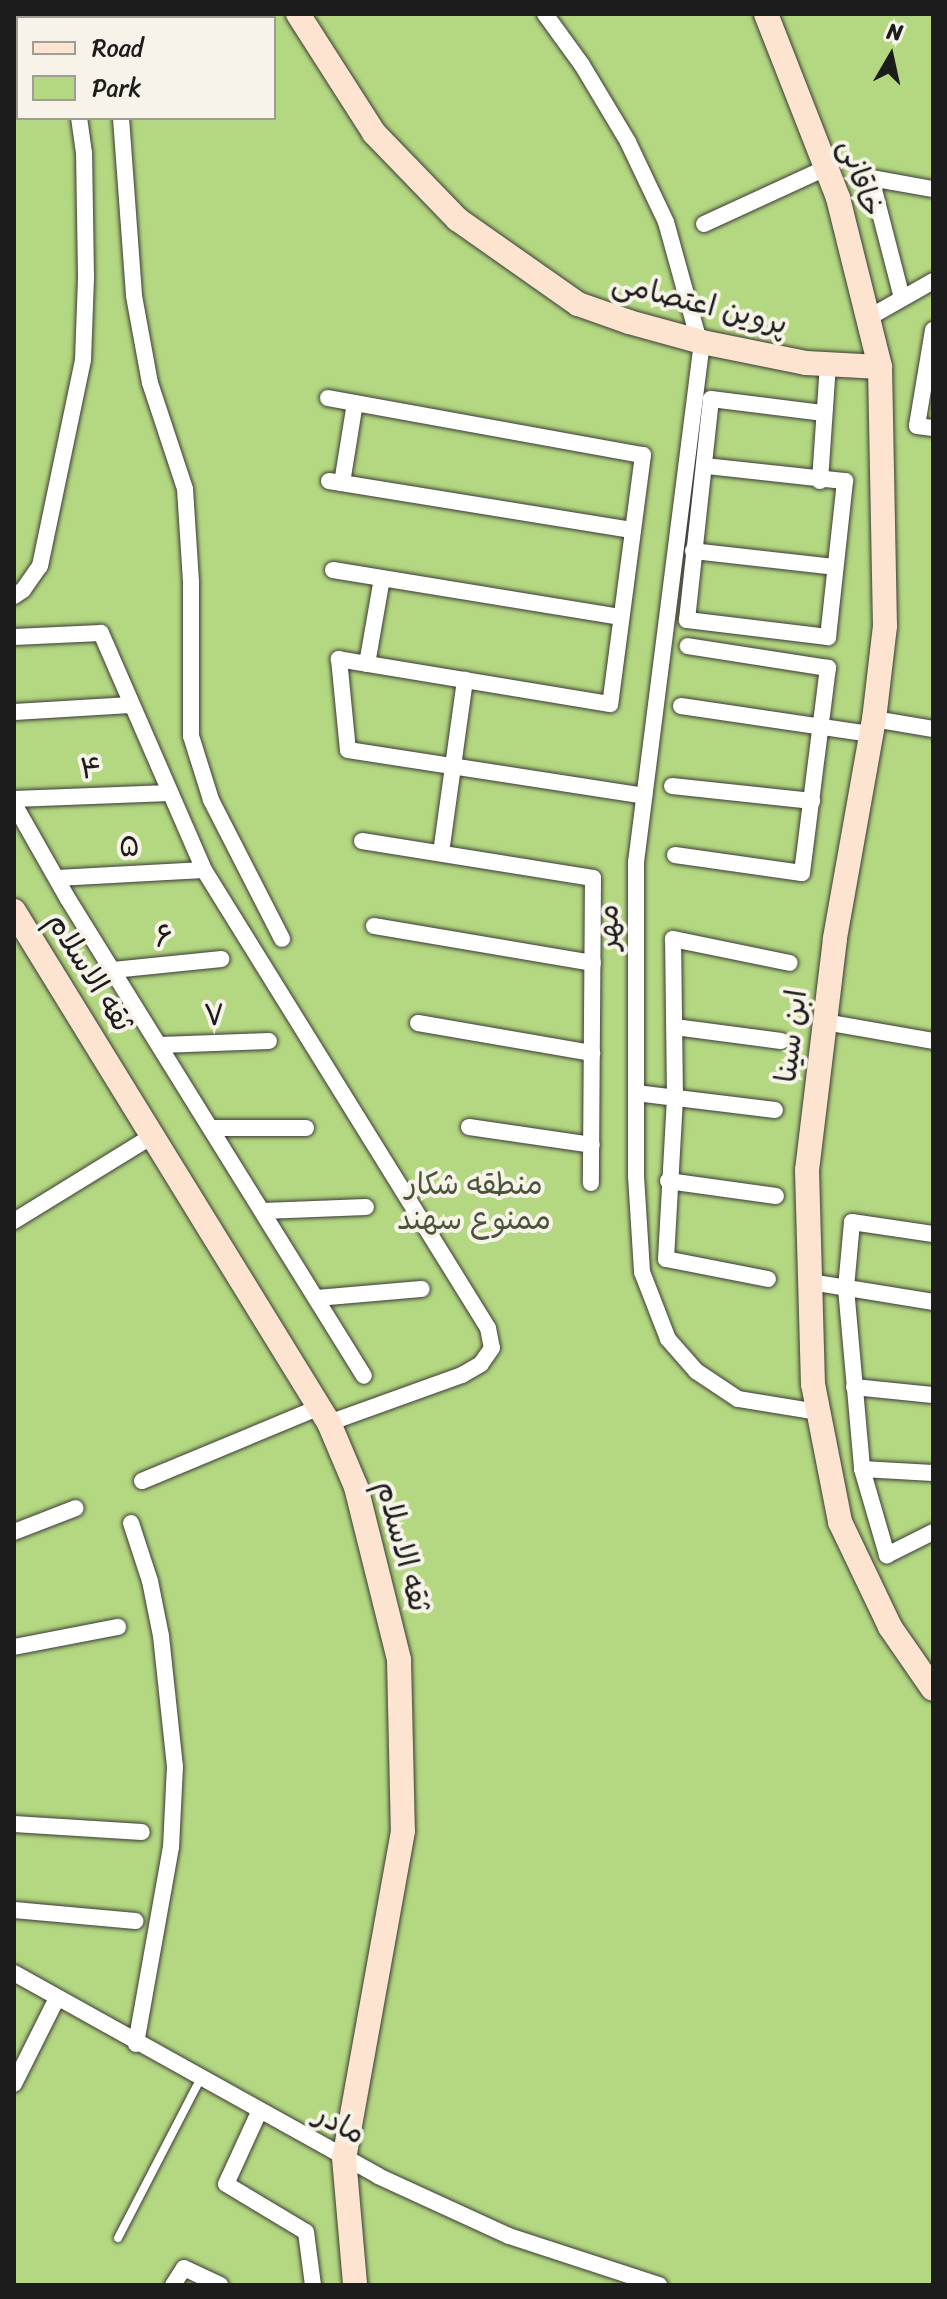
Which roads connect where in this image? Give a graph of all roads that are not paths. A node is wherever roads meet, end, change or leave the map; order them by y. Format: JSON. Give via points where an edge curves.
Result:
{"nodes":[{"id":1,"x":298,"y":14,"type":"edge"},
{"id":2,"x":545,"y":14,"type":"edge"},
{"id":3,"x":766,"y":14,"type":"edge"},
{"id":4,"x":79,"y":120,"type":"edge"},
{"id":5,"x":121,"y":120,"type":"edge"},
{"id":6,"x":826,"y":168,"type":"junction"},
{"id":7,"x":933,"y":189,"type":"edge"},
{"id":8,"x":704,"y":224,"type":"dead end"},
{"id":9,"x":933,"y":281,"type":"edge"},
{"id":10,"x":902,"y":298,"type":"junction"},
{"id":11,"x":868,"y":318,"type":"junction"},
{"id":12,"x":933,"y":330,"type":"edge"},
{"id":13,"x":701,"y":341,"type":"junction"},
{"id":14,"x":931,"y":354,"type":"edge"},
{"id":15,"x":828,"y":364,"type":"junction"},
{"id":16,"x":880,"y":367,"type":"junction"},
{"id":17,"x":328,"y":398,"type":"dead end"},
{"id":18,"x":355,"y":403,"type":"junction"},
{"id":19,"x":824,"y":413,"type":"junction"},
{"id":20,"x":933,"y":428,"type":"edge"},
{"id":21,"x":706,"y":466,"type":"junction"},
{"id":22,"x":820,"y":481,"type":"junction"},
{"id":23,"x":633,"y":530,"type":"junction"},
{"id":24,"x":693,"y":551,"type":"junction"},
{"id":25,"x":835,"y":567,"type":"junction"},
{"id":26,"x":333,"y":570,"type":"dead end"},
{"id":27,"x":382,"y":578,"type":"junction"},
{"id":28,"x":14,"y":596,"type":"edge"},
{"id":29,"x":621,"y":617,"type":"junction"},
{"id":30,"x":14,"y":637,"type":"edge"},
{"id":31,"x":688,"y":646,"type":"dead end"},
{"id":32,"x":367,"y":664,"type":"junction"},
{"id":33,"x":465,"y":680,"type":"junction"},
{"id":34,"x":131,"y":705,"type":"junction"},
{"id":35,"x":681,"y":706,"type":"dead end"},
{"id":36,"x":14,"y":712,"type":"edge"},
{"id":37,"x":872,"y":726,"type":"junction"},
{"id":38,"x":822,"y":727,"type":"junction"},
{"id":39,"x":933,"y":729,"type":"edge"},
{"id":40,"x":453,"y":766,"type":"junction"},
{"id":41,"x":672,"y":786,"type":"dead end"},
{"id":42,"x":170,"y":793,"type":"junction"},
{"id":43,"x":644,"y":796,"type":"junction"},
{"id":44,"x":812,"y":801,"type":"junction"},
{"id":45,"x":14,"y":802,"type":"edge"},
{"id":46,"x":362,"y":841,"type":"dead end"},
{"id":47,"x":441,"y":853,"type":"junction"},
{"id":48,"x":675,"y":855,"type":"dead end"},
{"id":49,"x":204,"y":870,"type":"junction"},
{"id":50,"x":57,"y":878,"type":"junction"},
{"id":51,"x":14,"y":911,"type":"edge"},
{"id":52,"x":374,"y":926,"type":"dead end"},
{"id":53,"x":282,"y":939,"type":"dead end"},
{"id":54,"x":221,"y":959,"type":"dead end"},
{"id":55,"x":593,"y":963,"type":"junction"},
{"id":56,"x":790,"y":963,"type":"dead end"},
{"id":57,"x":113,"y":970,"type":"junction"},
{"id":58,"x":825,"y":1022,"type":"junction"},
{"id":59,"x":418,"y":1023,"type":"dead end"},
{"id":60,"x":675,"y":1027,"type":"junction"},
{"id":61,"x":269,"y":1041,"type":"dead end"},
{"id":62,"x":781,"y":1041,"type":"dead end"},
{"id":63,"x":933,"y":1041,"type":"edge"},
{"id":64,"x":160,"y":1045,"type":"junction"},
{"id":65,"x":592,"y":1053,"type":"junction"},
{"id":66,"x":636,"y":1093,"type":"junction"},
{"id":67,"x":675,"y":1098,"type":"junction"},
{"id":68,"x":775,"y":1110,"type":"dead end"},
{"id":69,"x":469,"y":1127,"type":"dead end"},
{"id":70,"x":211,"y":1128,"type":"junction"},
{"id":71,"x":306,"y":1128,"type":"dead end"},
{"id":72,"x":154,"y":1135,"type":"junction"},
{"id":73,"x":592,"y":1145,"type":"junction"},
{"id":74,"x":668,"y":1181,"type":"junction"},
{"id":75,"x":591,"y":1183,"type":"dead end"},
{"id":76,"x":776,"y":1196,"type":"dead end"},
{"id":77,"x":366,"y":1207,"type":"dead end"},
{"id":78,"x":263,"y":1211,"type":"junction"},
{"id":79,"x":14,"y":1221,"type":"edge"},
{"id":80,"x":933,"y":1234,"type":"edge"},
{"id":81,"x":768,"y":1279,"type":"dead end"},
{"id":82,"x":810,"y":1282,"type":"junction"},
{"id":83,"x":846,"y":1288,"type":"junction"},
{"id":84,"x":422,"y":1289,"type":"dead end"},
{"id":85,"x":316,"y":1298,"type":"junction"},
{"id":86,"x":933,"y":1302,"type":"edge"},
{"id":87,"x":364,"y":1376,"type":"dead end"},
{"id":88,"x":854,"y":1387,"type":"junction"},
{"id":89,"x":933,"y":1395,"type":"edge"},
{"id":90,"x":817,"y":1412,"type":"junction"},
{"id":91,"x":325,"y":1415,"type":"junction"},
{"id":92,"x":862,"y":1469,"type":"junction"},
{"id":93,"x":933,"y":1473,"type":"edge"},
{"id":94,"x":142,"y":1481,"type":"dead end"},
{"id":95,"x":76,"y":1508,"type":"dead end"},
{"id":96,"x":131,"y":1523,"type":"dead end"},
{"id":97,"x":14,"y":1532,"type":"edge"},
{"id":98,"x":933,"y":1532,"type":"edge"},
{"id":99,"x":118,"y":1627,"type":"dead end"},
{"id":100,"x":14,"y":1647,"type":"edge"},
{"id":101,"x":933,"y":1689,"type":"edge"},
{"id":102,"x":14,"y":1824,"type":"edge"},
{"id":103,"x":142,"y":1832,"type":"dead end"},
{"id":104,"x":14,"y":1910,"type":"edge"},
{"id":105,"x":136,"y":1921,"type":"dead end"},
{"id":106,"x":14,"y":1973,"type":"edge"},
{"id":107,"x":57,"y":1998,"type":"junction"},
{"id":108,"x":136,"y":2044,"type":"junction"},
{"id":109,"x":200,"y":2080,"type":"junction"},
{"id":110,"x":14,"y":2084,"type":"edge"},
{"id":111,"x":259,"y":2112,"type":"junction"},
{"id":112,"x":344,"y":2158,"type":"junction"},
{"id":113,"x":118,"y":2238,"type":"dead end"},
{"id":114,"x":173,"y":2285,"type":"edge"},
{"id":115,"x":220,"y":2285,"type":"edge"},
{"id":116,"x":313,"y":2285,"type":"edge"},
{"id":117,"x":355,"y":2285,"type":"edge"},
{"id":118,"x":659,"y":2285,"type":"edge"}],
"edges":[{"from":1,"to":13,"type":"street","name":"پروین اعتصامی","via":[[374,133],[457,219],[578,304]]},
{"from":2,"to":13,"type":"street","via":[[582,65],[666,222]]},
{"from":3,"to":6,"type":"street","name":"خاقانی"},
{"from":4,"to":28,"type":"street","via":[[86,277],[83,360],[40,566]]},
{"from":5,"to":53,"type":"street","via":[[134,296],[150,383],[185,489],[191,736],[211,800]]},
{"from":6,"to":8,"type":"street"},
{"from":6,"to":11,"type":"street","name":"خاقانی"},
{"from":7,"to":10,"type":"street","via":[[871,178]]},
{"from":9,"to":10,"type":"street"},
{"from":10,"to":11,"type":"street"},
{"from":11,"to":16,"type":"street","name":"خاقانی"},
{"from":12,"to":14,"type":"street"},
{"from":13,"to":15,"type":"street","name":"پروین اعتصامی"},
{"from":13,"to":43,"type":"street","name":"مهر"},
{"from":14,"to":20,"type":"street","via":[[917,426]]},
{"from":15,"to":16,"type":"street","name":"پروین اعتصامی"},
{"from":15,"to":19,"type":"street"},
{"from":16,"to":37,"type":"street","name":"ابن سینا","via":[[885,626]]},
{"from":17,"to":18,"type":"street"},
{"from":18,"to":23,"type":"street","via":[[643,455]]},
{"from":18,"to":23,"type":"street","via":[[335,482]]},
{"from":19,"to":21,"type":"street","via":[[711,399]]},
{"from":19,"to":22,"type":"street"},
{"from":21,"to":22,"type":"street"},
{"from":21,"to":24,"type":"street"},
{"from":22,"to":25,"type":"street","via":[[845,481]]},
{"from":23,"to":29,"type":"street"},
{"from":24,"to":25,"type":"street"},
{"from":24,"to":25,"type":"street","via":[[687,620],[828,637]]},
{"from":26,"to":27,"type":"street"},
{"from":27,"to":29,"type":"street"},
{"from":27,"to":32,"type":"street"},
{"from":29,"to":33,"type":"street","via":[[610,704]]},
{"from":30,"to":34,"type":"street","via":[[101,633]]},
{"from":31,"to":38,"type":"street","via":[[828,668]]},
{"from":32,"to":33,"type":"street"},
{"from":32,"to":40,"type":"street","via":[[339,659],[348,750]]},
{"from":33,"to":40,"type":"street"},
{"from":34,"to":36,"type":"street"},
{"from":34,"to":42,"type":"street"},
{"from":35,"to":38,"type":"street"},
{"from":37,"to":38,"type":"street"},
{"from":37,"to":39,"type":"street"},
{"from":37,"to":58,"type":"street","name":"ابن سینا"},
{"from":38,"to":44,"type":"street"},
{"from":40,"to":43,"type":"street"},
{"from":40,"to":47,"type":"street"},
{"from":41,"to":44,"type":"street"},
{"from":42,"to":45,"type":"street","name":"۴"},
{"from":42,"to":49,"type":"street"},
{"from":43,"to":66,"type":"street","name":"مهر","via":[[636,862]]},
{"from":44,"to":48,"type":"street","via":[[802,873]]},
{"from":45,"to":50,"type":"street"},
{"from":46,"to":47,"type":"street"},
{"from":47,"to":55,"type":"street","via":[[593,878]]},
{"from":49,"to":50,"type":"street","name":"۵"},
{"from":49,"to":91,"type":"street","via":[[482,1317],[492,1348],[481,1364],[462,1375]]},
{"from":50,"to":57,"type":"street"},
{"from":51,"to":72,"type":"street","name":"ثقه الاسلام"},
{"from":52,"to":55,"type":"street"},
{"from":54,"to":57,"type":"street","name":"۶"},
{"from":55,"to":65,"type":"street"},
{"from":56,"to":60,"type":"street","via":[[673,939]]},
{"from":57,"to":64,"type":"street"},
{"from":58,"to":63,"type":"street"},
{"from":58,"to":82,"type":"street","name":"ابن سینا","via":[[807,1170]]},
{"from":59,"to":65,"type":"street"},
{"from":60,"to":62,"type":"street"},
{"from":60,"to":67,"type":"street"},
{"from":61,"to":64,"type":"street","name":"۷"},
{"from":64,"to":70,"type":"street"},
{"from":65,"to":73,"type":"street"},
{"from":66,"to":67,"type":"street"},
{"from":66,"to":90,"type":"street","name":"مهر","via":[[642,1272],[668,1339],[696,1371],[738,1399]]},
{"from":67,"to":68,"type":"street"},
{"from":67,"to":74,"type":"street"},
{"from":69,"to":73,"type":"street"},
{"from":70,"to":71,"type":"street"},
{"from":70,"to":78,"type":"street"},
{"from":72,"to":79,"type":"street"},
{"from":72,"to":91,"type":"street","name":"ثقه الاسلام"},
{"from":73,"to":75,"type":"street"},
{"from":74,"to":76,"type":"street"},
{"from":74,"to":81,"type":"street","via":[[666,1259]]},
{"from":77,"to":78,"type":"street"},
{"from":78,"to":85,"type":"street"},
{"from":80,"to":83,"type":"street","via":[[852,1222]]},
{"from":82,"to":83,"type":"street"},
{"from":82,"to":90,"type":"street","name":"ابن سینا"},
{"from":83,"to":86,"type":"street"},
{"from":83,"to":88,"type":"street"},
{"from":84,"to":85,"type":"street"},
{"from":85,"to":87,"type":"street"},
{"from":88,"to":89,"type":"street"},
{"from":88,"to":92,"type":"street"},
{"from":90,"to":101,"type":"street","name":"ابن سینا","via":[[840,1522],[890,1627]]},
{"from":91,"to":94,"type":"street"},
{"from":91,"to":112,"type":"street","name":"ثقه الاسلام","via":[[356,1487],[399,1660],[403,1815]]},
{"from":92,"to":93,"type":"street"},
{"from":92,"to":98,"type":"street","via":[[887,1555]]},
{"from":95,"to":97,"type":"street"},
{"from":96,"to":108,"type":"street","via":[[161,1636],[175,1766],[171,1847]]},
{"from":99,"to":100,"type":"street"},
{"from":102,"to":103,"type":"street"},
{"from":104,"to":105,"type":"street"},
{"from":106,"to":107,"type":"street","name":"مادر"},
{"from":107,"to":108,"type":"street","name":"مادر"},
{"from":107,"to":110,"type":"street"},
{"from":108,"to":109,"type":"street","name":"مادر"},
{"from":109,"to":111,"type":"street","name":"مادر"},
{"from":109,"to":113,"type":"lane"},
{"from":111,"to":112,"type":"street","name":"مادر"},
{"from":111,"to":116,"type":"street","via":[[226,2184],[306,2232]]},
{"from":112,"to":117,"type":"street","name":"ثقه الاسلام"},
{"from":112,"to":118,"type":"street","name":"مادر","via":[[509,2236]]},
{"from":114,"to":115,"type":"street","via":[[184,2268]]}]}
